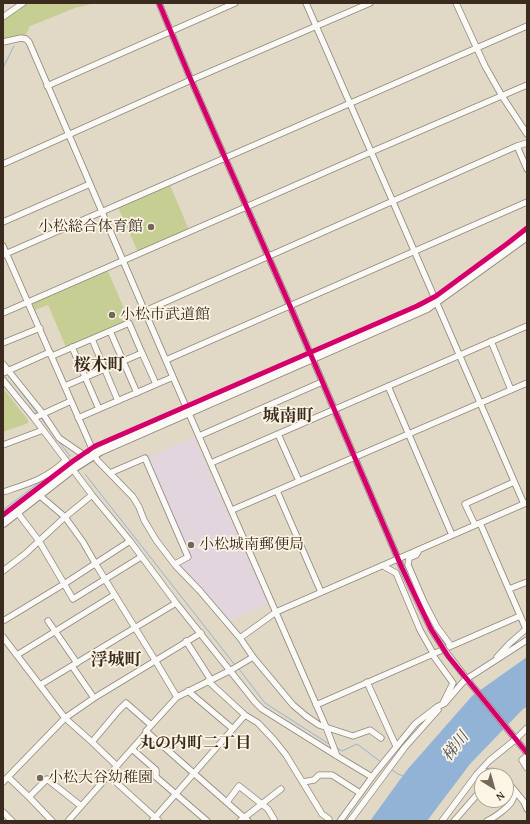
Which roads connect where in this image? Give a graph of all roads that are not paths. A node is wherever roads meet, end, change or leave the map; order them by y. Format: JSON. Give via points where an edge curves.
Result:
{"nodes":[{"id":1,"x":23,"y":3,"type":"edge"},
{"id":2,"x":159,"y":3,"type":"edge"},
{"id":3,"x":236,"y":3,"type":"edge"},
{"id":4,"x":306,"y":3,"type":"edge"},
{"id":5,"x":370,"y":3,"type":"edge"},
{"id":6,"x":456,"y":3,"type":"edge"},
{"id":7,"x":3,"y":17,"type":"edge"},
{"id":8,"x":527,"y":26,"type":"edge"},
{"id":9,"x":316,"y":27,"type":"junction"},
{"id":10,"x":171,"y":31,"type":"junction"},
{"id":11,"x":3,"y":42,"type":"edge"},
{"id":12,"x":477,"y":48,"type":"junction"},
{"id":13,"x":191,"y":80,"type":"junction"},
{"id":14,"x":527,"y":85,"type":"edge"},
{"id":15,"x":47,"y":86,"type":"junction"},
{"id":16,"x":502,"y":96,"type":"junction"},
{"id":17,"x":350,"y":104,"type":"junction"},
{"id":18,"x":527,"y":134,"type":"edge"},
{"id":19,"x":68,"y":135,"type":"junction"},
{"id":20,"x":527,"y":143,"type":"edge"},
{"id":21,"x":517,"y":146,"type":"junction"},
{"id":22,"x":371,"y":152,"type":"junction"},
{"id":23,"x":225,"y":159,"type":"junction"},
{"id":24,"x":3,"y":164,"type":"edge"},
{"id":25,"x":527,"y":169,"type":"edge"},
{"id":26,"x":90,"y":184,"type":"junction"},
{"id":27,"x":393,"y":202,"type":"junction"},
{"id":28,"x":527,"y":202,"type":"edge"},
{"id":29,"x":246,"y":207,"type":"junction"},
{"id":30,"x":102,"y":211,"type":"junction"},
{"id":31,"x":3,"y":222,"type":"edge"},
{"id":32,"x":527,"y":236,"type":"edge"},
{"id":33,"x":3,"y":246,"type":"edge"},
{"id":34,"x":414,"y":251,"type":"junction"},
{"id":35,"x":5,"y":254,"type":"edge"},
{"id":36,"x":267,"y":256,"type":"junction"},
{"id":37,"x":123,"y":261,"type":"junction"},
{"id":38,"x":28,"y":302,"type":"junction"},
{"id":39,"x":436,"y":302,"type":"junction"},
{"id":40,"x":290,"y":306,"type":"junction"},
{"id":41,"x":145,"y":311,"type":"junction"},
{"id":42,"x":3,"y":312,"type":"edge"},
{"id":43,"x":527,"y":326,"type":"edge"},
{"id":44,"x":40,"y":328,"type":"junction"},
{"id":45,"x":110,"y":331,"type":"junction"},
{"id":46,"x":92,"y":339,"type":"junction"},
{"id":47,"x":491,"y":341,"type":"junction"},
{"id":48,"x":3,"y":343,"type":"edge"},
{"id":49,"x":72,"y":347,"type":"junction"},
{"id":50,"x":142,"y":353,"type":"junction"},
{"id":51,"x":51,"y":354,"type":"junction"},
{"id":52,"x":459,"y":355,"type":"junction"},
{"id":53,"x":312,"y":359,"type":"junction"},
{"id":54,"x":166,"y":360,"type":"junction"},
{"id":55,"x":123,"y":361,"type":"junction"},
{"id":56,"x":3,"y":364,"type":"edge"},
{"id":57,"x":104,"y":369,"type":"junction"},
{"id":58,"x":6,"y":372,"type":"edge"},
{"id":59,"x":85,"y":377,"type":"junction"},
{"id":60,"x":173,"y":377,"type":"junction"},
{"id":61,"x":3,"y":380,"type":"edge"},
{"id":62,"x":322,"y":382,"type":"junction"},
{"id":63,"x":527,"y":383,"type":"edge"},
{"id":64,"x":156,"y":384,"type":"junction"},
{"id":65,"x":65,"y":386,"type":"junction"},
{"id":66,"x":388,"y":386,"type":"junction"},
{"id":67,"x":511,"y":390,"type":"junction"},
{"id":68,"x":137,"y":393,"type":"junction"},
{"id":69,"x":71,"y":401,"type":"junction"},
{"id":70,"x":118,"y":401,"type":"junction"},
{"id":71,"x":480,"y":403,"type":"junction"},
{"id":72,"x":99,"y":409,"type":"junction"},
{"id":73,"x":334,"y":410,"type":"junction"},
{"id":74,"x":189,"y":412,"type":"junction"},
{"id":75,"x":42,"y":414,"type":"junction"},
{"id":76,"x":34,"y":418,"type":"junction"},
{"id":77,"x":78,"y":418,"type":"junction"},
{"id":78,"x":43,"y":430,"type":"junction"},
{"id":79,"x":278,"y":434,"type":"junction"},
{"id":80,"x":408,"y":434,"type":"junction"},
{"id":81,"x":200,"y":436,"type":"junction"},
{"id":82,"x":3,"y":445,"type":"edge"},
{"id":83,"x":91,"y":456,"type":"junction"},
{"id":84,"x":354,"y":457,"type":"junction"},
{"id":85,"x":66,"y":460,"type":"junction"},
{"id":86,"x":211,"y":463,"type":"junction"},
{"id":87,"x":72,"y":469,"type":"junction"},
{"id":88,"x":110,"y":473,"type":"junction"},
{"id":89,"x":299,"y":481,"type":"junction"},
{"id":90,"x":514,"y":482,"type":"junction"},
{"id":91,"x":277,"y":490,"type":"junction"},
{"id":92,"x":3,"y":492,"type":"edge"},
{"id":93,"x":39,"y":495,"type":"junction"},
{"id":94,"x":92,"y":495,"type":"junction"},
{"id":95,"x":525,"y":503,"type":"edge"},
{"id":96,"x":232,"y":510,"type":"junction"},
{"id":97,"x":17,"y":512,"type":"junction"},
{"id":98,"x":65,"y":517,"type":"junction"},
{"id":99,"x":3,"y":523,"type":"edge"},
{"id":100,"x":477,"y":524,"type":"junction"},
{"id":101,"x":452,"y":535,"type":"junction"},
{"id":102,"x":39,"y":541,"type":"junction"},
{"id":103,"x":130,"y":541,"type":"junction"},
{"id":104,"x":419,"y":549,"type":"junction"},
{"id":105,"x":142,"y":557,"type":"junction"},
{"id":106,"x":398,"y":558,"type":"junction"},
{"id":107,"x":95,"y":563,"type":"junction"},
{"id":108,"x":174,"y":564,"type":"junction"},
{"id":109,"x":384,"y":565,"type":"junction"},
{"id":110,"x":3,"y":571,"type":"edge"},
{"id":111,"x":105,"y":580,"type":"junction"},
{"id":112,"x":527,"y":582,"type":"edge"},
{"id":113,"x":64,"y":584,"type":"junction"},
{"id":114,"x":509,"y":589,"type":"junction"},
{"id":115,"x":321,"y":592,"type":"junction"},
{"id":116,"x":114,"y":595,"type":"junction"},
{"id":117,"x":176,"y":603,"type":"junction"},
{"id":118,"x":276,"y":612,"type":"junction"},
{"id":119,"x":520,"y":616,"type":"junction"},
{"id":120,"x":48,"y":621,"type":"dead end"},
{"id":121,"x":3,"y":622,"type":"edge"},
{"id":122,"x":134,"y":628,"type":"junction"},
{"id":123,"x":56,"y":631,"type":"junction"},
{"id":124,"x":201,"y":633,"type":"junction"},
{"id":125,"x":3,"y":637,"type":"edge"},
{"id":126,"x":240,"y":638,"type":"junction"},
{"id":127,"x":527,"y":640,"type":"edge"},
{"id":128,"x":186,"y":642,"type":"junction"},
{"id":129,"x":451,"y":646,"type":"junction"},
{"id":130,"x":433,"y":654,"type":"junction"},
{"id":131,"x":17,"y":655,"type":"junction"},
{"id":132,"x":253,"y":657,"type":"junction"},
{"id":133,"x":497,"y":659,"type":"junction"},
{"id":134,"x":155,"y":660,"type":"junction"},
{"id":135,"x":75,"y":664,"type":"junction"},
{"id":136,"x":231,"y":670,"type":"junction"},
{"id":137,"x":209,"y":680,"type":"junction"},
{"id":138,"x":468,"y":681,"type":"junction"},
{"id":139,"x":367,"y":682,"type":"junction"},
{"id":140,"x":40,"y":685,"type":"junction"},
{"id":141,"x":188,"y":691,"type":"junction"},
{"id":142,"x":177,"y":697,"type":"junction"},
{"id":143,"x":94,"y":698,"type":"junction"},
{"id":144,"x":316,"y":705,"type":"junction"},
{"id":145,"x":442,"y":705,"type":"junction"},
{"id":146,"x":245,"y":715,"type":"junction"},
{"id":147,"x":65,"y":718,"type":"junction"},
{"id":148,"x":151,"y":725,"type":"junction"},
{"id":149,"x":527,"y":728,"type":"edge"},
{"id":150,"x":232,"y":729,"type":"junction"},
{"id":151,"x":327,"y":729,"type":"junction"},
{"id":152,"x":146,"y":732,"type":"junction"},
{"id":153,"x":514,"y":737,"type":"junction"},
{"id":154,"x":381,"y":738,"type":"dead end"},
{"id":155,"x":92,"y":742,"type":"junction"},
{"id":156,"x":396,"y":746,"type":"junction"},
{"id":157,"x":132,"y":749,"type":"junction"},
{"id":158,"x":336,"y":754,"type":"junction"},
{"id":159,"x":526,"y":755,"type":"edge"},
{"id":160,"x":117,"y":766,"type":"junction"},
{"id":161,"x":483,"y":768,"type":"edge"},
{"id":162,"x":527,"y":768,"type":"edge"},
{"id":163,"x":193,"y":773,"type":"junction"},
{"id":164,"x":108,"y":775,"type":"junction"},
{"id":165,"x":372,"y":777,"type":"junction"},
{"id":166,"x":474,"y":778,"type":"edge"},
{"id":167,"x":5,"y":779,"type":"edge"},
{"id":168,"x":303,"y":782,"type":"junction"},
{"id":169,"x":281,"y":789,"type":"dead end"},
{"id":170,"x":514,"y":790,"type":"edge"},
{"id":171,"x":516,"y":792,"type":"junction"},
{"id":172,"x":360,"y":793,"type":"junction"},
{"id":173,"x":176,"y":794,"type":"junction"},
{"id":174,"x":29,"y":797,"type":"junction"},
{"id":175,"x":474,"y":798,"type":"edge"},
{"id":176,"x":526,"y":801,"type":"edge"},
{"id":177,"x":227,"y":802,"type":"junction"},
{"id":178,"x":262,"y":804,"type":"junction"},
{"id":179,"x":81,"y":806,"type":"junction"},
{"id":180,"x":527,"y":809,"type":"edge"},
{"id":181,"x":3,"y":812,"type":"edge"},
{"id":182,"x":446,"y":815,"type":"junction"},
{"id":183,"x":156,"y":820,"type":"edge"},
{"id":184,"x":244,"y":820,"type":"edge"},
{"id":185,"x":12,"y":821,"type":"edge"},
{"id":186,"x":52,"y":821,"type":"edge"},
{"id":187,"x":68,"y":821,"type":"edge"},
{"id":188,"x":207,"y":821,"type":"edge"},
{"id":189,"x":275,"y":821,"type":"edge"},
{"id":190,"x":330,"y":821,"type":"edge"},
{"id":191,"x":340,"y":821,"type":"edge"},
{"id":192,"x":350,"y":821,"type":"edge"},
{"id":193,"x":442,"y":821,"type":"edge"},
{"id":194,"x":452,"y":821,"type":"edge"},
{"id":195,"x":487,"y":821,"type":"edge"}],
"edges":[{"from":1,"to":7,"type":"street"},
{"from":2,"to":10,"type":"street"},
{"from":3,"to":10,"type":"street"},
{"from":4,"to":9,"type":"street"},
{"from":5,"to":9,"type":"street"},
{"from":6,"to":12,"type":"street"},
{"from":8,"to":12,"type":"street"},
{"from":9,"to":13,"type":"street"},
{"from":9,"to":17,"type":"street"},
{"from":10,"to":13,"type":"street"},
{"from":10,"to":15,"type":"street"},
{"from":11,"to":15,"type":"street","via":[[21,38],[29,42]]},
{"from":12,"to":16,"type":"street"},
{"from":12,"to":17,"type":"street"},
{"from":13,"to":19,"type":"street"},
{"from":13,"to":23,"type":"street"},
{"from":14,"to":16,"type":"street"},
{"from":15,"to":19,"type":"street"},
{"from":16,"to":18,"type":"street"},
{"from":16,"to":22,"type":"street"},
{"from":17,"to":22,"type":"street"},
{"from":17,"to":23,"type":"street"},
{"from":19,"to":24,"type":"street"},
{"from":19,"to":26,"type":"street"},
{"from":20,"to":21,"type":"street"},
{"from":21,"to":25,"type":"street"},
{"from":21,"to":27,"type":"street"},
{"from":22,"to":27,"type":"street"},
{"from":22,"to":29,"type":"street"},
{"from":23,"to":29,"type":"street"},
{"from":23,"to":30,"type":"street"},
{"from":26,"to":30,"type":"street"},
{"from":26,"to":31,"type":"street"},
{"from":27,"to":34,"type":"street"},
{"from":27,"to":36,"type":"street"},
{"from":28,"to":34,"type":"street"},
{"from":29,"to":36,"type":"street"},
{"from":29,"to":37,"type":"street"},
{"from":30,"to":35,"type":"street"},
{"from":30,"to":37,"type":"street"},
{"from":32,"to":39,"type":"highway"},
{"from":33,"to":35,"type":"street"},
{"from":34,"to":39,"type":"street"},
{"from":34,"to":40,"type":"street"},
{"from":35,"to":38,"type":"street"},
{"from":36,"to":40,"type":"street"},
{"from":36,"to":41,"type":"street"},
{"from":37,"to":38,"type":"street"},
{"from":37,"to":41,"type":"street"},
{"from":38,"to":42,"type":"street"},
{"from":38,"to":44,"type":"street"},
{"from":39,"to":52,"type":"street"},
{"from":39,"to":53,"type":"highway","via":[[424,310]]},
{"from":40,"to":53,"type":"street"},
{"from":40,"to":54,"type":"street"},
{"from":41,"to":54,"type":"street"},
{"from":43,"to":47,"type":"street"},
{"from":44,"to":48,"type":"street"},
{"from":44,"to":51,"type":"street"},
{"from":45,"to":46,"type":"street"},
{"from":45,"to":50,"type":"street","via":[[129,323]]},
{"from":45,"to":55,"type":"street"},
{"from":46,"to":49,"type":"street"},
{"from":46,"to":57,"type":"street"},
{"from":47,"to":52,"type":"street"},
{"from":47,"to":67,"type":"street"},
{"from":49,"to":51,"type":"street"},
{"from":49,"to":59,"type":"street"},
{"from":50,"to":55,"type":"street"},
{"from":50,"to":64,"type":"street"},
{"from":51,"to":58,"type":"street"},
{"from":51,"to":65,"type":"street"},
{"from":52,"to":66,"type":"street"},
{"from":52,"to":71,"type":"street"},
{"from":53,"to":62,"type":"street"},
{"from":53,"to":74,"type":"highway"},
{"from":54,"to":60,"type":"street"},
{"from":55,"to":57,"type":"street"},
{"from":55,"to":68,"type":"street"},
{"from":56,"to":58,"type":"street"},
{"from":57,"to":59,"type":"street"},
{"from":57,"to":70,"type":"street"},
{"from":58,"to":75,"type":"street"},
{"from":59,"to":65,"type":"street"},
{"from":59,"to":72,"type":"street"},
{"from":60,"to":64,"type":"street"},
{"from":60,"to":74,"type":"street"},
{"from":61,"to":76,"type":"street"},
{"from":62,"to":73,"type":"street"},
{"from":62,"to":81,"type":"street"},
{"from":63,"to":67,"type":"street"},
{"from":64,"to":68,"type":"street"},
{"from":65,"to":69,"type":"street"},
{"from":66,"to":73,"type":"street"},
{"from":66,"to":80,"type":"street"},
{"from":67,"to":71,"type":"street"},
{"from":68,"to":70,"type":"street"},
{"from":69,"to":75,"type":"street"},
{"from":69,"to":77,"type":"street"},
{"from":70,"to":72,"type":"street"},
{"from":71,"to":80,"type":"street"},
{"from":71,"to":90,"type":"street"},
{"from":72,"to":77,"type":"street"},
{"from":73,"to":79,"type":"street"},
{"from":73,"to":84,"type":"street"},
{"from":74,"to":81,"type":"street"},
{"from":74,"to":83,"type":"highway"},
{"from":75,"to":76,"type":"street"},
{"from":75,"to":83,"type":"street","via":[[59,438]]},
{"from":76,"to":78,"type":"street"},
{"from":77,"to":83,"type":"street"},
{"from":78,"to":82,"type":"street"},
{"from":78,"to":85,"type":"street"},
{"from":79,"to":86,"type":"street"},
{"from":79,"to":89,"type":"street"},
{"from":80,"to":84,"type":"street"},
{"from":80,"to":101,"type":"street"},
{"from":81,"to":86,"type":"street"},
{"from":83,"to":87,"type":"highway"},
{"from":83,"to":88,"type":"street"},
{"from":84,"to":89,"type":"street"},
{"from":84,"to":106,"type":"street"},
{"from":85,"to":87,"type":"street"},
{"from":85,"to":92,"type":"street","via":[[38,480]]},
{"from":86,"to":96,"type":"street"},
{"from":87,"to":93,"type":"highway"},
{"from":87,"to":94,"type":"street"},
{"from":88,"to":108,"type":"street","via":[[133,497],[144,520]]},
{"from":88,"to":108,"type":"street","via":[[145,458],[188,557]]},
{"from":89,"to":91,"type":"street"},
{"from":90,"to":95,"type":"street"},
{"from":90,"to":100,"type":"street","via":[[465,504]]},
{"from":91,"to":96,"type":"street"},
{"from":91,"to":115,"type":"street"},
{"from":93,"to":97,"type":"highway"},
{"from":93,"to":98,"type":"street"},
{"from":94,"to":98,"type":"street"},
{"from":94,"to":103,"type":"street"},
{"from":95,"to":100,"type":"street"},
{"from":96,"to":118,"type":"street"},
{"from":97,"to":99,"type":"highway"},
{"from":97,"to":102,"type":"street"},
{"from":98,"to":102,"type":"street"},
{"from":98,"to":107,"type":"street"},
{"from":100,"to":101,"type":"street"},
{"from":100,"to":114,"type":"street"},
{"from":101,"to":104,"type":"street"},
{"from":102,"to":110,"type":"street"},
{"from":102,"to":113,"type":"street"},
{"from":103,"to":105,"type":"street"},
{"from":103,"to":107,"type":"street"},
{"from":104,"to":106,"type":"street"},
{"from":104,"to":129,"type":"street","via":[[416,555],[409,558],[408,565],[424,602]]},
{"from":105,"to":111,"type":"street"},
{"from":105,"to":117,"type":"street"},
{"from":106,"to":109,"type":"street"},
{"from":106,"to":138,"type":"street","bridge":true,"via":[[431,629]]},
{"from":107,"to":111,"type":"street"},
{"from":107,"to":113,"type":"street"},
{"from":108,"to":126,"type":"street"},
{"from":109,"to":115,"type":"street"},
{"from":109,"to":130,"type":"street","via":[[396,573]]},
{"from":111,"to":113,"type":"street","via":[[73,599]]},
{"from":111,"to":116,"type":"street"},
{"from":112,"to":114,"type":"street"},
{"from":113,"to":121,"type":"street"},
{"from":114,"to":119,"type":"street"},
{"from":115,"to":118,"type":"street"},
{"from":116,"to":122,"type":"street"},
{"from":116,"to":123,"type":"street"},
{"from":117,"to":122,"type":"street"},
{"from":117,"to":124,"type":"street"},
{"from":118,"to":126,"type":"street"},
{"from":118,"to":144,"type":"street"},
{"from":119,"to":129,"type":"street"},
{"from":119,"to":133,"type":"street","via":[[526,629],[508,644]]},
{"from":120,"to":123,"type":"street"},
{"from":122,"to":134,"type":"street"},
{"from":122,"to":135,"type":"street"},
{"from":123,"to":131,"type":"street"},
{"from":123,"to":135,"type":"street"},
{"from":124,"to":128,"type":"street"},
{"from":124,"to":136,"type":"street"},
{"from":125,"to":131,"type":"street"},
{"from":126,"to":132,"type":"street"},
{"from":127,"to":133,"type":"street"},
{"from":128,"to":134,"type":"street"},
{"from":128,"to":137,"type":"street"},
{"from":129,"to":130,"type":"street"},
{"from":130,"to":139,"type":"street"},
{"from":130,"to":145,"type":"street","via":[[452,682]]},
{"from":131,"to":140,"type":"street"},
{"from":132,"to":136,"type":"street"},
{"from":132,"to":151,"type":"street","via":[[293,705]]},
{"from":133,"to":138,"type":"street"},
{"from":134,"to":142,"type":"street"},
{"from":134,"to":143,"type":"street"},
{"from":135,"to":140,"type":"street"},
{"from":135,"to":143,"type":"street"},
{"from":136,"to":137,"type":"street"},
{"from":136,"to":158,"type":"street","via":[[262,709]]},
{"from":137,"to":141,"type":"street"},
{"from":137,"to":146,"type":"street"},
{"from":138,"to":145,"type":"street"},
{"from":138,"to":153,"type":"street"},
{"from":139,"to":144,"type":"street"},
{"from":139,"to":156,"type":"street"},
{"from":140,"to":147,"type":"street"},
{"from":141,"to":142,"type":"street"},
{"from":141,"to":150,"type":"street"},
{"from":142,"to":148,"type":"street"},
{"from":143,"to":147,"type":"street"},
{"from":144,"to":151,"type":"street"},
{"from":145,"to":156,"type":"street","via":[[415,724]]},
{"from":145,"to":192,"type":"street","via":[[405,747]]},
{"from":146,"to":150,"type":"street"},
{"from":146,"to":168,"type":"street","via":[[258,723],[274,740]]},
{"from":147,"to":155,"type":"street"},
{"from":147,"to":167,"type":"street"},
{"from":148,"to":152,"type":"street"},
{"from":148,"to":155,"type":"street","via":[[126,703]]},
{"from":149,"to":153,"type":"street"},
{"from":150,"to":163,"type":"street"},
{"from":151,"to":154,"type":"street","via":[[353,736],[370,730]]},
{"from":151,"to":158,"type":"street"},
{"from":152,"to":157,"type":"street"},
{"from":152,"to":163,"type":"street"},
{"from":153,"to":159,"type":"street"},
{"from":153,"to":161,"type":"street"},
{"from":155,"to":160,"type":"street"},
{"from":156,"to":165,"type":"street"},
{"from":157,"to":160,"type":"street"},
{"from":157,"to":173,"type":"street","via":[[156,770],[156,776]]},
{"from":158,"to":165,"type":"street"},
{"from":159,"to":162,"type":"street","via":[[522,760]]},
{"from":160,"to":164,"type":"street"},
{"from":163,"to":173,"type":"street"},
{"from":163,"to":177,"type":"street"},
{"from":164,"to":179,"type":"street"},
{"from":164,"to":183,"type":"street"},
{"from":165,"to":172,"type":"street"},
{"from":166,"to":182,"type":"street"},
{"from":167,"to":174,"type":"street"},
{"from":168,"to":172,"type":"street","via":[[314,780],[319,775],[332,775]]},
{"from":168,"to":190,"type":"street","via":[[322,814]]},
{"from":169,"to":178,"type":"street"},
{"from":170,"to":171,"type":"street"},
{"from":171,"to":176,"type":"street"},
{"from":171,"to":195,"type":"street","via":[[508,805]]},
{"from":172,"to":191,"type":"street"},
{"from":173,"to":183,"type":"street"},
{"from":173,"to":188,"type":"street"},
{"from":174,"to":179,"type":"street","via":[[47,779]]},
{"from":174,"to":186,"type":"street"},
{"from":175,"to":194,"type":"street"},
{"from":176,"to":180,"type":"street"},
{"from":177,"to":178,"type":"street","via":[[239,786]]},
{"from":177,"to":184,"type":"street"},
{"from":178,"to":184,"type":"street"},
{"from":178,"to":189,"type":"street"},
{"from":179,"to":187,"type":"street"},
{"from":181,"to":185,"type":"street"},
{"from":182,"to":193,"type":"street"},
{"from":182,"to":194,"type":"street"}]}
